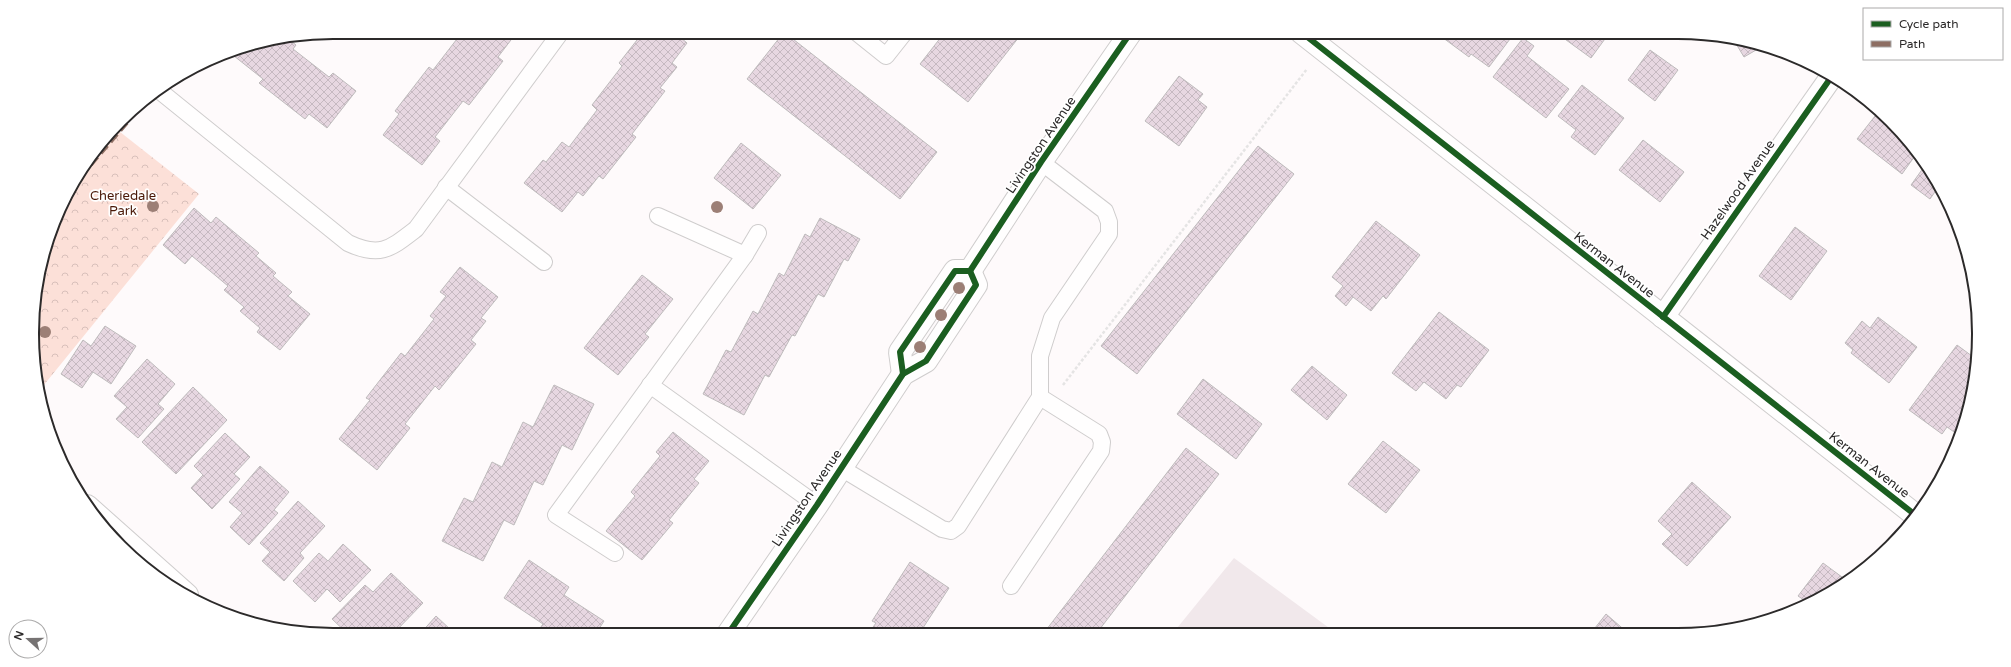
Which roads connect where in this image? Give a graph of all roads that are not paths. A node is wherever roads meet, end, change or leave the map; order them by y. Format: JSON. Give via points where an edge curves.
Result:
{"nodes":[{"id":1,"x":556,"y":39,"type":"edge"},
{"id":2,"x":865,"y":39,"type":"edge"},
{"id":3,"x":899,"y":39,"type":"edge"},
{"id":4,"x":1126,"y":39,"type":"edge"},
{"id":5,"x":1310,"y":39,"type":"edge"},
{"id":6,"x":1829,"y":81,"type":"edge"},
{"id":7,"x":163,"y":94,"type":"edge"},
{"id":8,"x":1041,"y":162,"type":"junction"},
{"id":9,"x":446,"y":187,"type":"junction"},
{"id":10,"x":658,"y":216,"type":"dead end"},
{"id":11,"x":758,"y":233,"type":"dead end"},
{"id":12,"x":745,"y":255,"type":"junction"},
{"id":13,"x":544,"y":262,"type":"dead end"},
{"id":14,"x":1663,"y":317,"type":"junction"},
{"id":15,"x":650,"y":385,"type":"junction"},
{"id":16,"x":1045,"y":400,"type":"junction"},
{"id":17,"x":841,"y":468,"type":"junction"},
{"id":18,"x":817,"y":505,"type":"junction"},
{"id":19,"x":1912,"y":512,"type":"edge"},
{"id":20,"x":113,"y":529,"type":"edge"},
{"id":21,"x":615,"y":553,"type":"dead end"},
{"id":22,"x":161,"y":572,"type":"edge"},
{"id":23,"x":1011,"y":586,"type":"dead end"},
{"id":24,"x":732,"y":628,"type":"edge"}],
"edges":[{"from":1,"to":9,"type":"lane"},
{"from":2,"to":3,"type":"lane","via":[[886,56]]},
{"from":4,"to":8,"type":"street","name":"Livingston Avenue"},
{"from":5,"to":14,"type":"street","name":"Kerman Avenue"},
{"from":6,"to":14,"type":"street","name":"Hazelwood Avenue"},
{"from":7,"to":9,"type":"lane","via":[[348,243],[362,250],[380,251],[393,246],[416,229]]},
{"from":8,"to":16,"type":"lane","via":[[1105,211],[1109,222],[1109,234],[1050,324],[1040,356]]},
{"from":8,"to":17,"type":"street","name":"Livingston Avenue","via":[[970,271],[976,285],[926,361],[903,374]]},
{"from":9,"to":13,"type":"lane"},
{"from":10,"to":12,"type":"lane"},
{"from":11,"to":12,"type":"lane"},
{"from":12,"to":15,"type":"lane"},
{"from":14,"to":19,"type":"street","name":"Kerman Avenue"},
{"from":15,"to":18,"type":"lane"},
{"from":15,"to":21,"type":"lane","via":[[556,515]]},
{"from":16,"to":17,"type":"lane","via":[[958,526],[951,531],[942,529]]},
{"from":16,"to":23,"type":"lane","via":[[1099,434],[1102,442],[1101,451]]},
{"from":17,"to":18,"type":"street","name":"Livingston Avenue"},
{"from":18,"to":24,"type":"street","name":"Livingston Avenue"},
{"from":20,"to":22,"type":"street"}]}
